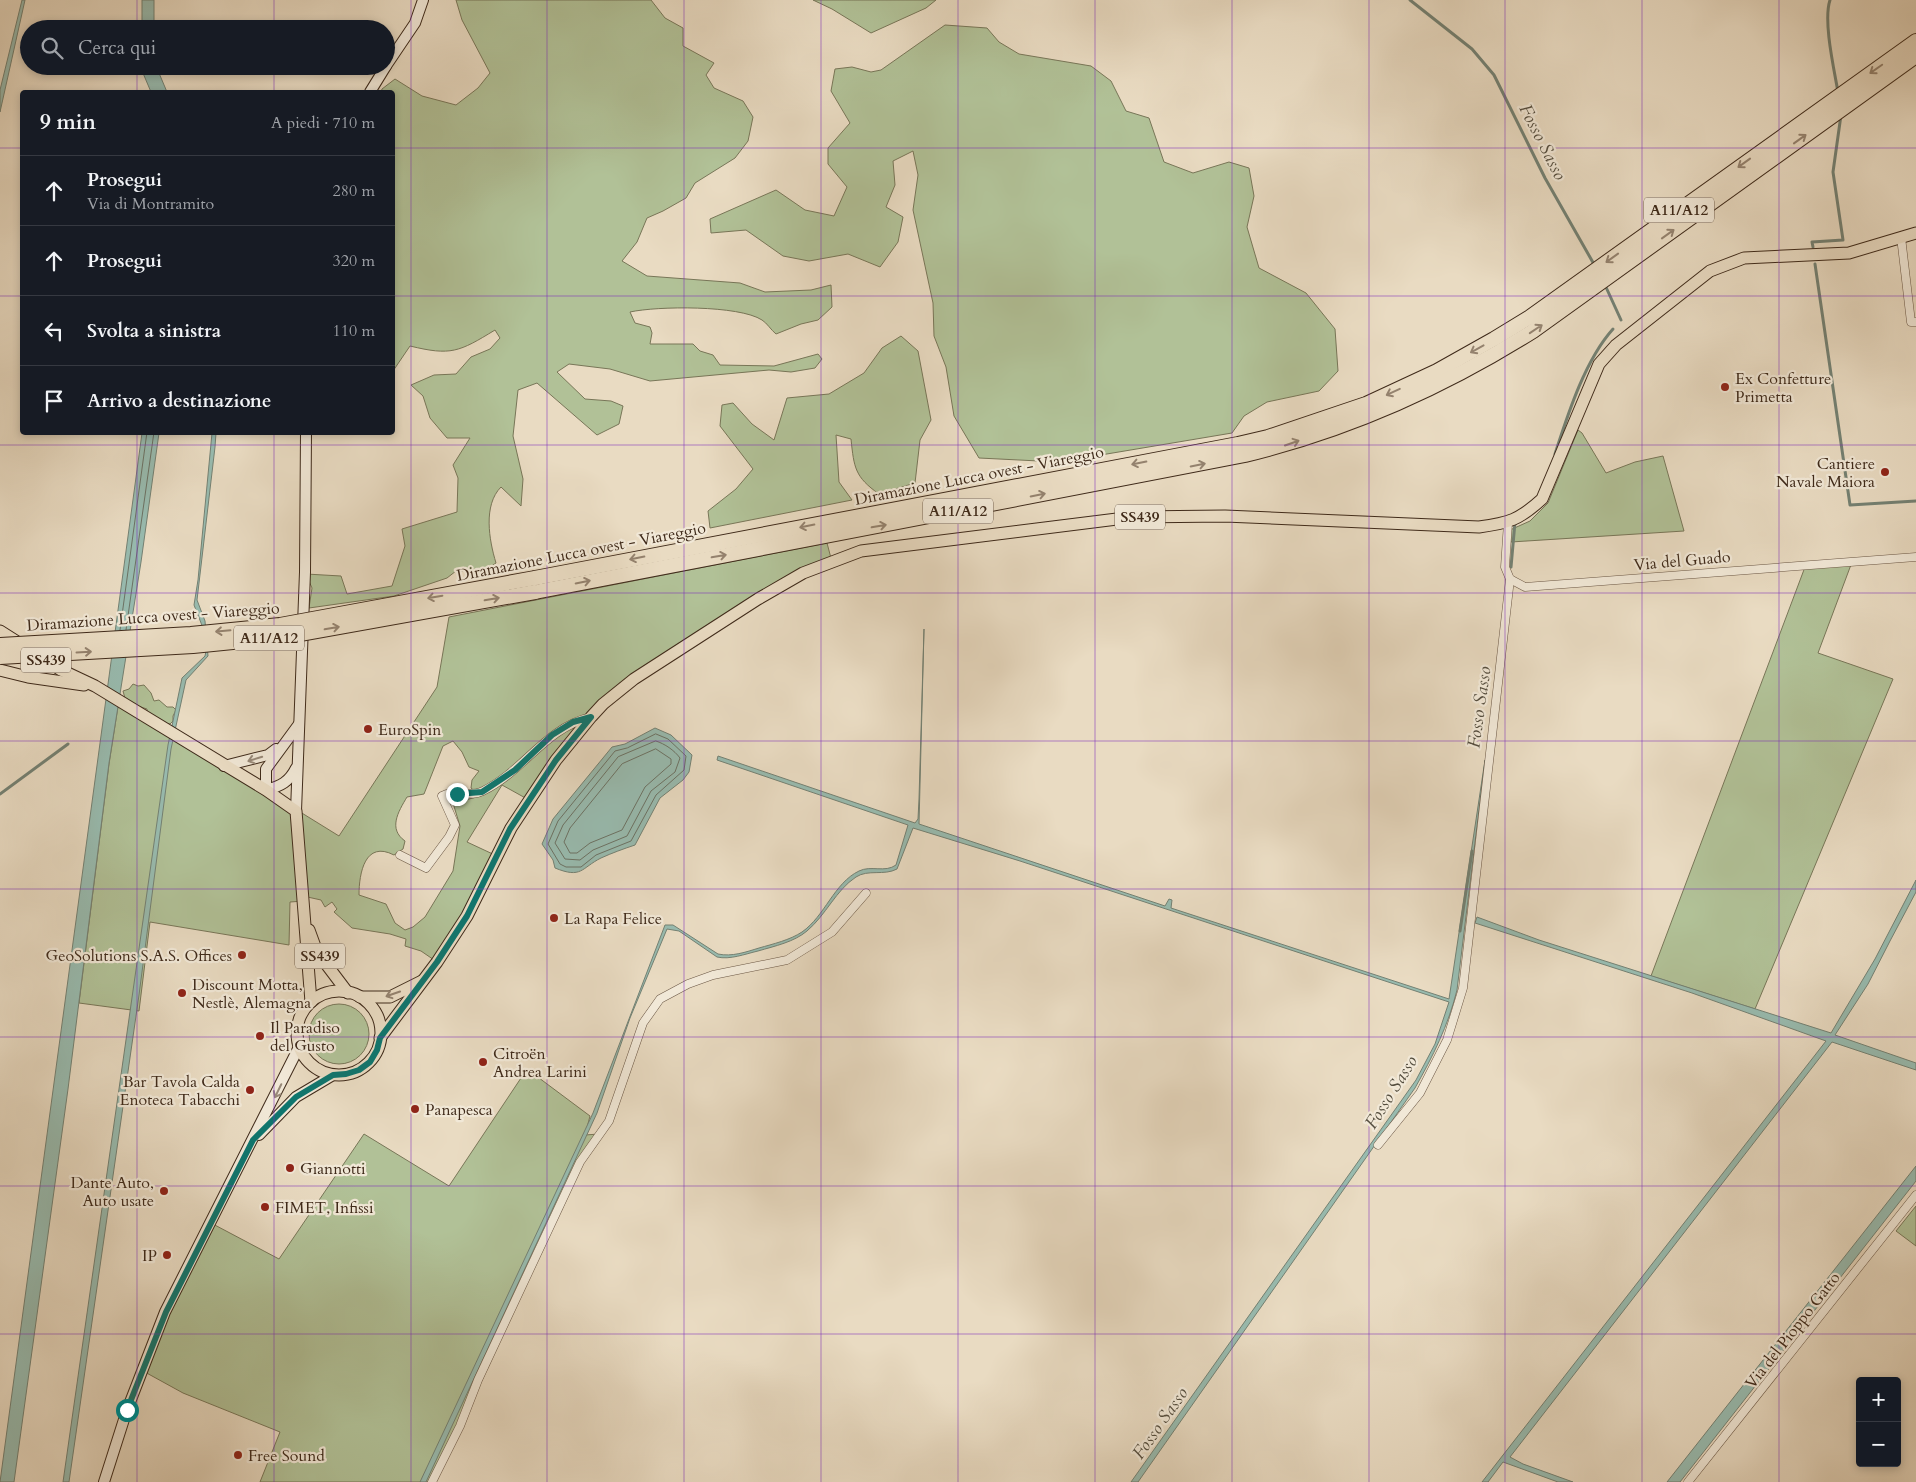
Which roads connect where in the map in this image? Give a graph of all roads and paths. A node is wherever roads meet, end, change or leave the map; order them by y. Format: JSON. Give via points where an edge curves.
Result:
{"nodes":[{"id":1,"x":423,"y":0,"type":"edge"},
{"id":2,"x":1916,"y":41,"type":"edge"},
{"id":3,"x":395,"y":53,"type":"edge"},
{"id":4,"x":1916,"y":56,"type":"edge"},
{"id":5,"x":380,"y":75,"type":"edge"},
{"id":6,"x":371,"y":90,"type":"edge"},
{"id":7,"x":1916,"y":233,"type":"edge"},
{"id":8,"x":1901,"y":238,"type":"junction"},
{"id":9,"x":1916,"y":322,"type":"edge"},
{"id":10,"x":1442,"y":375,"type":"junction"},
{"id":11,"x":306,"y":435,"type":"edge"},
{"id":12,"x":1242,"y":450,"type":"junction"},
{"id":13,"x":1508,"y":523,"type":"junction"},
{"id":14,"x":1916,"y":557,"type":"edge"},
{"id":15,"x":1510,"y":579,"type":"junction"},
{"id":16,"x":535,"y":585,"type":"junction"},
{"id":17,"x":0,"y":631,"type":"edge"},
{"id":18,"x":0,"y":645,"type":"edge"},
{"id":19,"x":0,"y":656,"type":"edge"},
{"id":20,"x":0,"y":670,"type":"edge"},
{"id":21,"x":95,"y":686,"type":"junction"},
{"id":22,"x":591,"y":717,"type":"junction"},
{"id":23,"x":299,"y":724,"type":"junction"},
{"id":24,"x":283,"y":744,"type":"junction"},
{"id":25,"x":224,"y":766,"type":"junction"},
{"id":26,"x":296,"y":768,"type":"junction"},
{"id":27,"x":266,"y":790,"type":"junction"},
{"id":28,"x":296,"y":811,"type":"junction"},
{"id":29,"x":400,"y":855,"type":"dead end"},
{"id":30,"x":866,"y":893,"type":"dead end"},
{"id":31,"x":304,"y":914,"type":"junction"},
{"id":32,"x":424,"y":980,"type":"junction"},
{"id":33,"x":348,"y":993,"type":"junction"},
{"id":34,"x":360,"y":997,"type":"junction"},
{"id":35,"x":311,"y":1002,"type":"junction"},
{"id":36,"x":380,"y":1038,"type":"junction"},
{"id":37,"x":299,"y":1047,"type":"junction"},
{"id":38,"x":333,"y":1075,"type":"junction"},
{"id":39,"x":253,"y":1140,"type":"junction"},
{"id":40,"x":1378,"y":1145,"type":"dead end"},
{"id":41,"x":1916,"y":1195,"type":"edge"},
{"id":42,"x":104,"y":1482,"type":"edge"},
{"id":43,"x":432,"y":1482,"type":"edge"},
{"id":44,"x":1688,"y":1482,"type":"edge"}],
"edges":[{"from":1,"to":3,"type":"main road","via":[[415,23]]},
{"from":2,"to":10,"type":"highway","name":"Diramazione Lucca ovest - Viareggio","number":"A11/A12","one_way":true,"via":[[1530,317]]},
{"from":10,"to":4,"type":"highway","name":"Diramazione Lucca ovest - Viareggio","number":"A11/A12","one_way":true,"via":[[1498,353],[1533,331]]},
{"from":5,"to":6,"type":"main road"},
{"from":7,"to":8,"type":"main road","number":"SS439"},
{"from":8,"to":9,"type":"street","via":[[1911,322]]},
{"from":8,"to":13,"type":"main road","number":"SS439","via":[[1850,253],[1744,258],[1710,271],[1616,345],[1599,364],[1542,499],[1527,513]]},
{"from":10,"to":12,"type":"highway","name":"Diramazione Lucca ovest - Viareggio","number":"A11/A12","via":[[1268,437]]},
{"from":11,"to":23,"type":"main road"},
{"from":16,"to":12,"type":"highway","name":"Diramazione Lucca ovest - Viareggio","number":"A11/A12","one_way":true,"via":[[671,565]]},
{"from":12,"to":16,"type":"highway","name":"Diramazione Lucca ovest - Viareggio","number":"A11/A12","one_way":true,"via":[[685,548]]},
{"from":13,"to":15,"type":"street","via":[[1505,567]]},
{"from":13,"to":22,"type":"main road","number":"SS439","via":[[1479,527],[1225,516],[1133,517],[861,551],[803,573],[758,599],[634,679]]},
{"from":14,"to":15,"type":"street","name":"Via del Guado","via":[[1525,587]]},
{"from":15,"to":40,"type":"street","via":[[1463,988],[1447,1040],[1420,1093]]},
{"from":16,"to":18,"type":"highway","name":"Diramazione Lucca ovest - Viareggio","number":"A11/A12","one_way":true,"bridge":true,"via":[[280,625],[190,634]]},
{"from":19,"to":16,"type":"highway","name":"Diramazione Lucca ovest - Viareggio","number":"A11/A12","one_way":true,"bridge":true,"via":[[192,646],[283,637]]},
{"from":17,"to":21,"type":"main road","number":"SS439","via":[[61,670]]},
{"from":20,"to":21,"type":"main road","number":"SS439"},
{"from":21,"to":25,"type":"main road","number":"SS439"},
{"from":22,"to":29,"type":"street","via":[[573,722],[552,735],[515,770],[482,792],[449,792],[442,796],[455,825],[426,868]]},
{"from":22,"to":32,"type":"main road","number":"SS439","via":[[556,760],[510,829],[467,916]]},
{"from":23,"to":24,"type":"main road"},
{"from":23,"to":26,"type":"main road"},
{"from":24,"to":25,"type":"main road","one_way":true,"via":[[268,754]]},
{"from":24,"to":27,"type":"main road","via":[[266,769]]},
{"from":25,"to":27,"type":"main road","number":"SS439"},
{"from":26,"to":27,"type":"main road","via":[[291,778],[281,786]]},
{"from":26,"to":28,"type":"main road"},
{"from":27,"to":28,"type":"main road","number":"SS439"},
{"from":28,"to":31,"type":"main road","number":"SS439"},
{"from":30,"to":43,"type":"street","via":[[832,932],[786,960],[713,975],[660,999],[643,1023],[609,1121],[580,1162]]},
{"from":31,"to":33,"type":"main road","number":"SS439","via":[[317,952]]},
{"from":31,"to":35,"type":"main road","number":"SS439"},
{"from":32,"to":34,"type":"main road","number":"SS439","one_way":true,"via":[[390,997]]},
{"from":32,"to":36,"type":"main road","number":"SS439"},
{"from":33,"to":34,"type":"main road","number":"SS439"},
{"from":33,"to":35,"type":"main road","number":"SS439","via":[[322,995]]},
{"from":34,"to":36,"type":"main road","number":"SS439","via":[[376,1014]]},
{"from":35,"to":37,"type":"main road","via":[[299,1021]]},
{"from":36,"to":38,"type":"main road","number":"SS439","via":[[370,1062],[359,1070]]},
{"from":37,"to":38,"type":"main road","via":[[312,1066]]},
{"from":37,"to":39,"type":"main road","one_way":true},
{"from":38,"to":39,"type":"main road","via":[[296,1097]]},
{"from":39,"to":42,"type":"main road","via":[[166,1312],[127,1410]]},
{"from":41,"to":44,"type":"street","name":"Via del Pioppo Gatto"}]}
